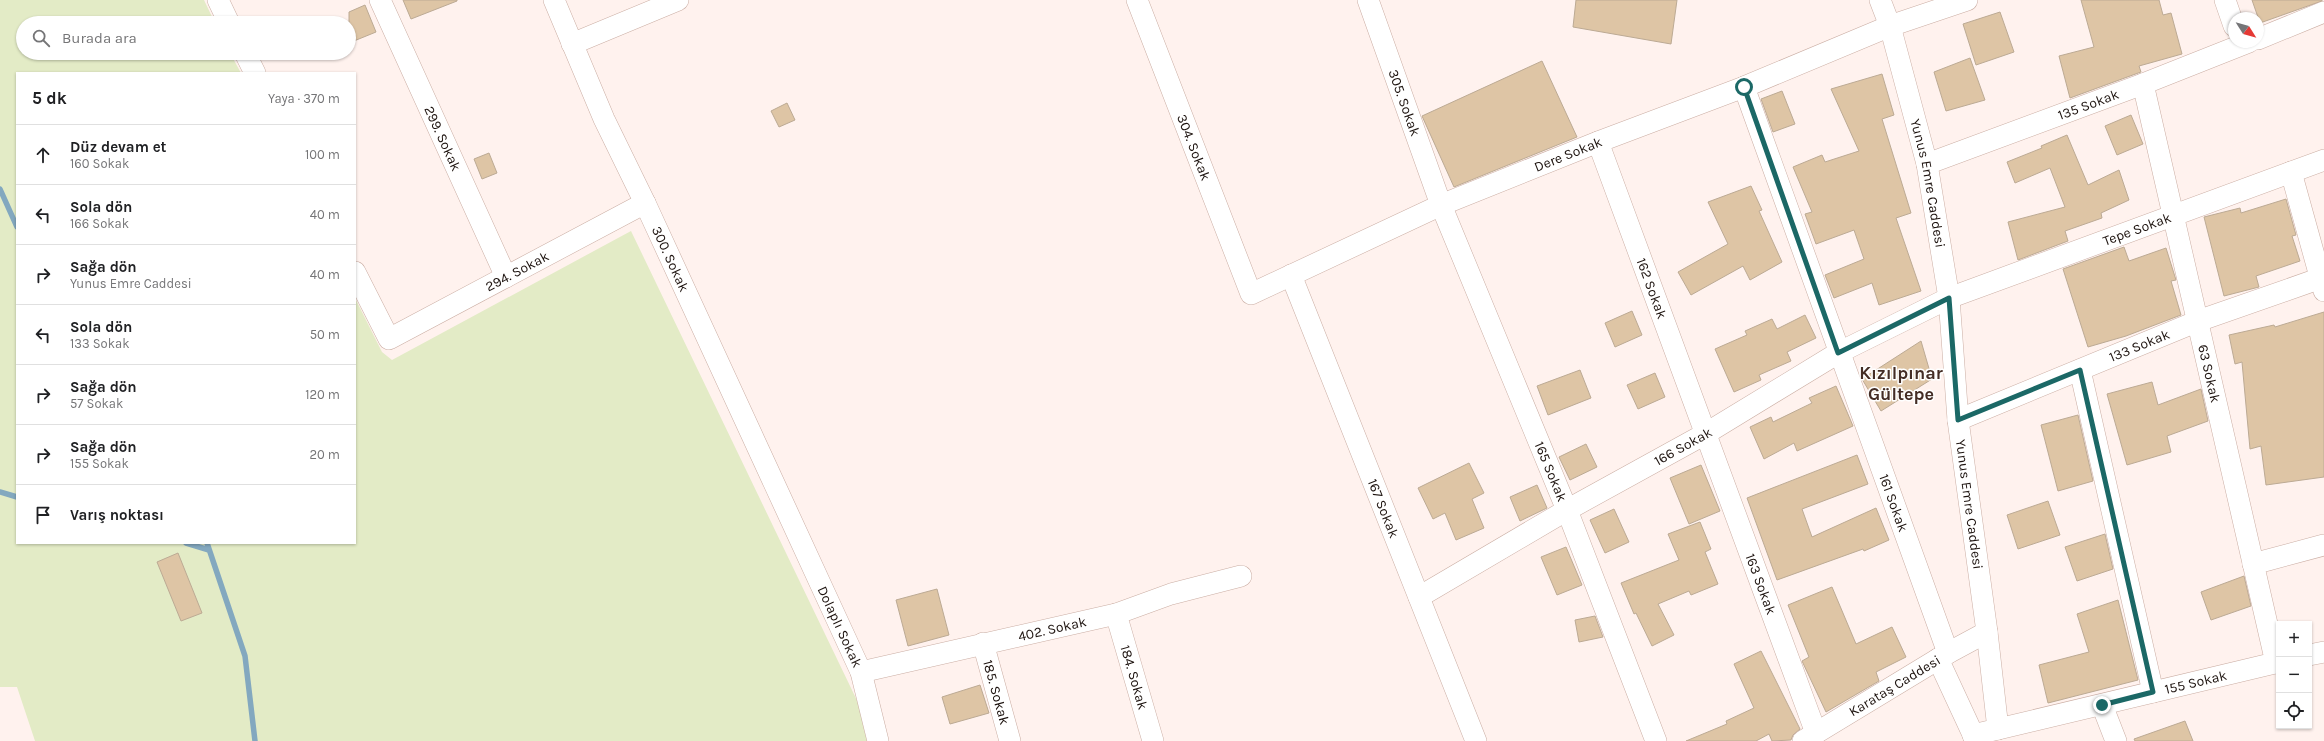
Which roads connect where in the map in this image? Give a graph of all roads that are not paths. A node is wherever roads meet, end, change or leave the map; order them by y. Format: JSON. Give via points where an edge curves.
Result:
{"nodes":[{"id":1,"x":218,"y":0,"type":"edge"},
{"id":2,"x":380,"y":0,"type":"edge"},
{"id":3,"x":554,"y":0,"type":"edge"},
{"id":4,"x":678,"y":0,"type":"edge"},
{"id":5,"x":1137,"y":0,"type":"edge"},
{"id":6,"x":1368,"y":0,"type":"edge"},
{"id":7,"x":1880,"y":0,"type":"edge"},
{"id":8,"x":1967,"y":0,"type":"edge"},
{"id":9,"x":2225,"y":0,"type":"edge"},
{"id":10,"x":2229,"y":12,"type":"edge"},
{"id":11,"x":2324,"y":12,"type":"edge"},
{"id":12,"x":226,"y":16,"type":"edge"},
{"id":13,"x":1890,"y":26,"type":"junction"},
{"id":14,"x":2264,"y":35,"type":"edge"},
{"id":15,"x":572,"y":44,"type":"junction"},
{"id":16,"x":2232,"y":48,"type":"edge"},
{"id":17,"x":248,"y":60,"type":"edge"},
{"id":18,"x":254,"y":72,"type":"edge"},
{"id":19,"x":2143,"y":84,"type":"junction"},
{"id":20,"x":1744,"y":87,"type":"junction"},
{"id":21,"x":1598,"y":142,"type":"junction"},
{"id":22,"x":2324,"y":160,"type":"edge"},
{"id":23,"x":1927,"y":164,"type":"junction"},
{"id":24,"x":2291,"y":172,"type":"junction"},
{"id":25,"x":645,"y":204,"type":"junction"},
{"id":26,"x":1441,"y":205,"type":"junction"},
{"id":27,"x":2174,"y":214,"type":"junction"},
{"id":28,"x":356,"y":274,"type":"edge"},
{"id":29,"x":1291,"y":275,"type":"junction"},
{"id":30,"x":506,"y":277,"type":"junction"},
{"id":31,"x":2323,"y":282,"type":"edge"},
{"id":32,"x":1251,"y":294,"type":"joint"},
{"id":33,"x":1949,"y":298,"type":"junction"},
{"id":34,"x":2198,"y":321,"type":"junction"},
{"id":35,"x":1838,"y":353,"type":"junction"},
{"id":36,"x":2080,"y":370,"type":"junction"},
{"id":37,"x":1958,"y":420,"type":"junction"},
{"id":38,"x":1704,"y":434,"type":"junction"},
{"id":39,"x":1567,"y":510,"type":"junction"},
{"id":40,"x":791,"y":517,"type":"joint"},
{"id":41,"x":2324,"y":545,"type":"edge"},
{"id":42,"x":2253,"y":564,"type":"junction"},
{"id":43,"x":1241,"y":576,"type":"dead end"},
{"id":44,"x":1419,"y":597,"type":"junction"},
{"id":45,"x":1116,"y":614,"type":"junction"},
{"id":46,"x":1987,"y":632,"type":"junction"},
{"id":47,"x":983,"y":644,"type":"junction"},
{"id":48,"x":2324,"y":652,"type":"edge"},
{"id":49,"x":2312,"y":654,"type":"edge"},
{"id":50,"x":1943,"y":656,"type":"junction"},
{"id":51,"x":2276,"y":659,"type":"edge"},
{"id":52,"x":2276,"y":663,"type":"edge"},
{"id":53,"x":861,"y":672,"type":"junction"},
{"id":54,"x":2153,"y":692,"type":"junction"},
{"id":55,"x":2102,"y":705,"type":"junction"},
{"id":56,"x":1998,"y":729,"type":"junction"},
{"id":57,"x":1809,"y":737,"type":"edge"},
{"id":58,"x":1974,"y":738,"type":"edge"},
{"id":59,"x":878,"y":741,"type":"edge"},
{"id":60,"x":1010,"y":741,"type":"edge"},
{"id":61,"x":1153,"y":741,"type":"edge"},
{"id":62,"x":1476,"y":741,"type":"edge"},
{"id":63,"x":1656,"y":741,"type":"edge"},
{"id":64,"x":2116,"y":741,"type":"edge"}],
"edges":[{"from":1,"to":12,"type":"street"},
{"from":2,"to":30,"type":"street","name":"299. Sokak"},
{"from":3,"to":15,"type":"street","name":"300. Sokak"},
{"from":4,"to":15,"type":"street"},
{"from":5,"to":32,"type":"street","name":"304. Sokak"},
{"from":6,"to":26,"type":"street","name":"305. Sokak"},
{"from":7,"to":13,"type":"street","name":"Yunus Emre Caddesi"},
{"from":8,"to":13,"type":"street","name":"Dere Sokak"},
{"from":9,"to":10,"type":"street"},
{"from":11,"to":14,"type":"street","name":"135 Sokak"},
{"from":13,"to":20,"type":"street","name":"Dere Sokak"},
{"from":13,"to":23,"type":"street","name":"Yunus Emre Caddesi"},
{"from":15,"to":25,"type":"street","name":"300. Sokak","via":[[604,119]]},
{"from":16,"to":19,"type":"street","name":"135 Sokak"},
{"from":17,"to":18,"type":"street"},
{"from":19,"to":23,"type":"street","name":"135 Sokak"},
{"from":19,"to":27,"type":"street","name":"63 Sokak"},
{"from":20,"to":21,"type":"street","name":"Dere Sokak"},
{"from":20,"to":35,"type":"street","name":"161 Sokak"},
{"from":21,"to":26,"type":"street","name":"Dere Sokak"},
{"from":21,"to":38,"type":"street","name":"162 Sokak"},
{"from":22,"to":24,"type":"street","name":"Tepe Sokak"},
{"from":23,"to":33,"type":"street","name":"Yunus Emre Caddesi"},
{"from":24,"to":27,"type":"street","name":"Tepe Sokak"},
{"from":24,"to":31,"type":"street"},
{"from":25,"to":30,"type":"street","name":"294. Sokak"},
{"from":25,"to":40,"type":"street","name":"300. Sokak"},
{"from":26,"to":29,"type":"street","name":"Dere Sokak"},
{"from":26,"to":39,"type":"street","name":"165 Sokak"},
{"from":27,"to":33,"type":"street","name":"Tepe Sokak"},
{"from":27,"to":34,"type":"street","name":"63 Sokak"},
{"from":28,"to":30,"type":"street","name":"294. Sokak","via":[[389,339]]},
{"from":29,"to":32,"type":"street","name":"Dere Sokak"},
{"from":29,"to":44,"type":"street","name":"167 Sokak"},
{"from":31,"to":34,"type":"street","name":"133 Sokak"},
{"from":33,"to":35,"type":"street","name":"166 Sokak"},
{"from":33,"to":37,"type":"street","name":"Yunus Emre Caddesi"},
{"from":34,"to":36,"type":"street","name":"133 Sokak"},
{"from":34,"to":42,"type":"street","name":"63 Sokak"},
{"from":35,"to":38,"type":"street","name":"166 Sokak"},
{"from":35,"to":50,"type":"street","name":"161 Sokak"},
{"from":36,"to":37,"type":"street","name":"133 Sokak"},
{"from":36,"to":54,"type":"street"},
{"from":37,"to":46,"type":"street","name":"Yunus Emre Caddesi"},
{"from":38,"to":39,"type":"street","name":"166 Sokak"},
{"from":38,"to":57,"type":"street","name":"163 Sokak"},
{"from":39,"to":44,"type":"street","name":"166 Sokak"},
{"from":39,"to":63,"type":"street","name":"165 Sokak"},
{"from":40,"to":53,"type":"street","name":"Dolaplı Sokak"},
{"from":41,"to":42,"type":"street"},
{"from":42,"to":51,"type":"street","name":"63 Sokak"},
{"from":43,"to":45,"type":"street","name":"402. Sokak","via":[[1171,594]]},
{"from":44,"to":62,"type":"street","name":"167 Sokak"},
{"from":45,"to":47,"type":"street","name":"402. Sokak"},
{"from":45,"to":61,"type":"street","name":"184. Sokak"},
{"from":46,"to":50,"type":"street","name":"Karataş Caddesi"},
{"from":46,"to":56,"type":"street","name":"Yunus Emre Caddesi"},
{"from":47,"to":53,"type":"street","name":"402. Sokak"},
{"from":47,"to":60,"type":"street","name":"185. Sokak"},
{"from":48,"to":49,"type":"street"},
{"from":50,"to":57,"type":"street","name":"Karataş Caddesi"},
{"from":50,"to":58,"type":"street","name":"161 Sokak"},
{"from":52,"to":54,"type":"street","name":"155 Sokak"},
{"from":53,"to":59,"type":"street","name":"Dolaplı Sokak"},
{"from":54,"to":55,"type":"street","name":"155 Sokak"},
{"from":55,"to":56,"type":"street","name":"155 Sokak"},
{"from":55,"to":64,"type":"street"},
{"from":56,"to":58,"type":"street","name":"155 Sokak"}]}
